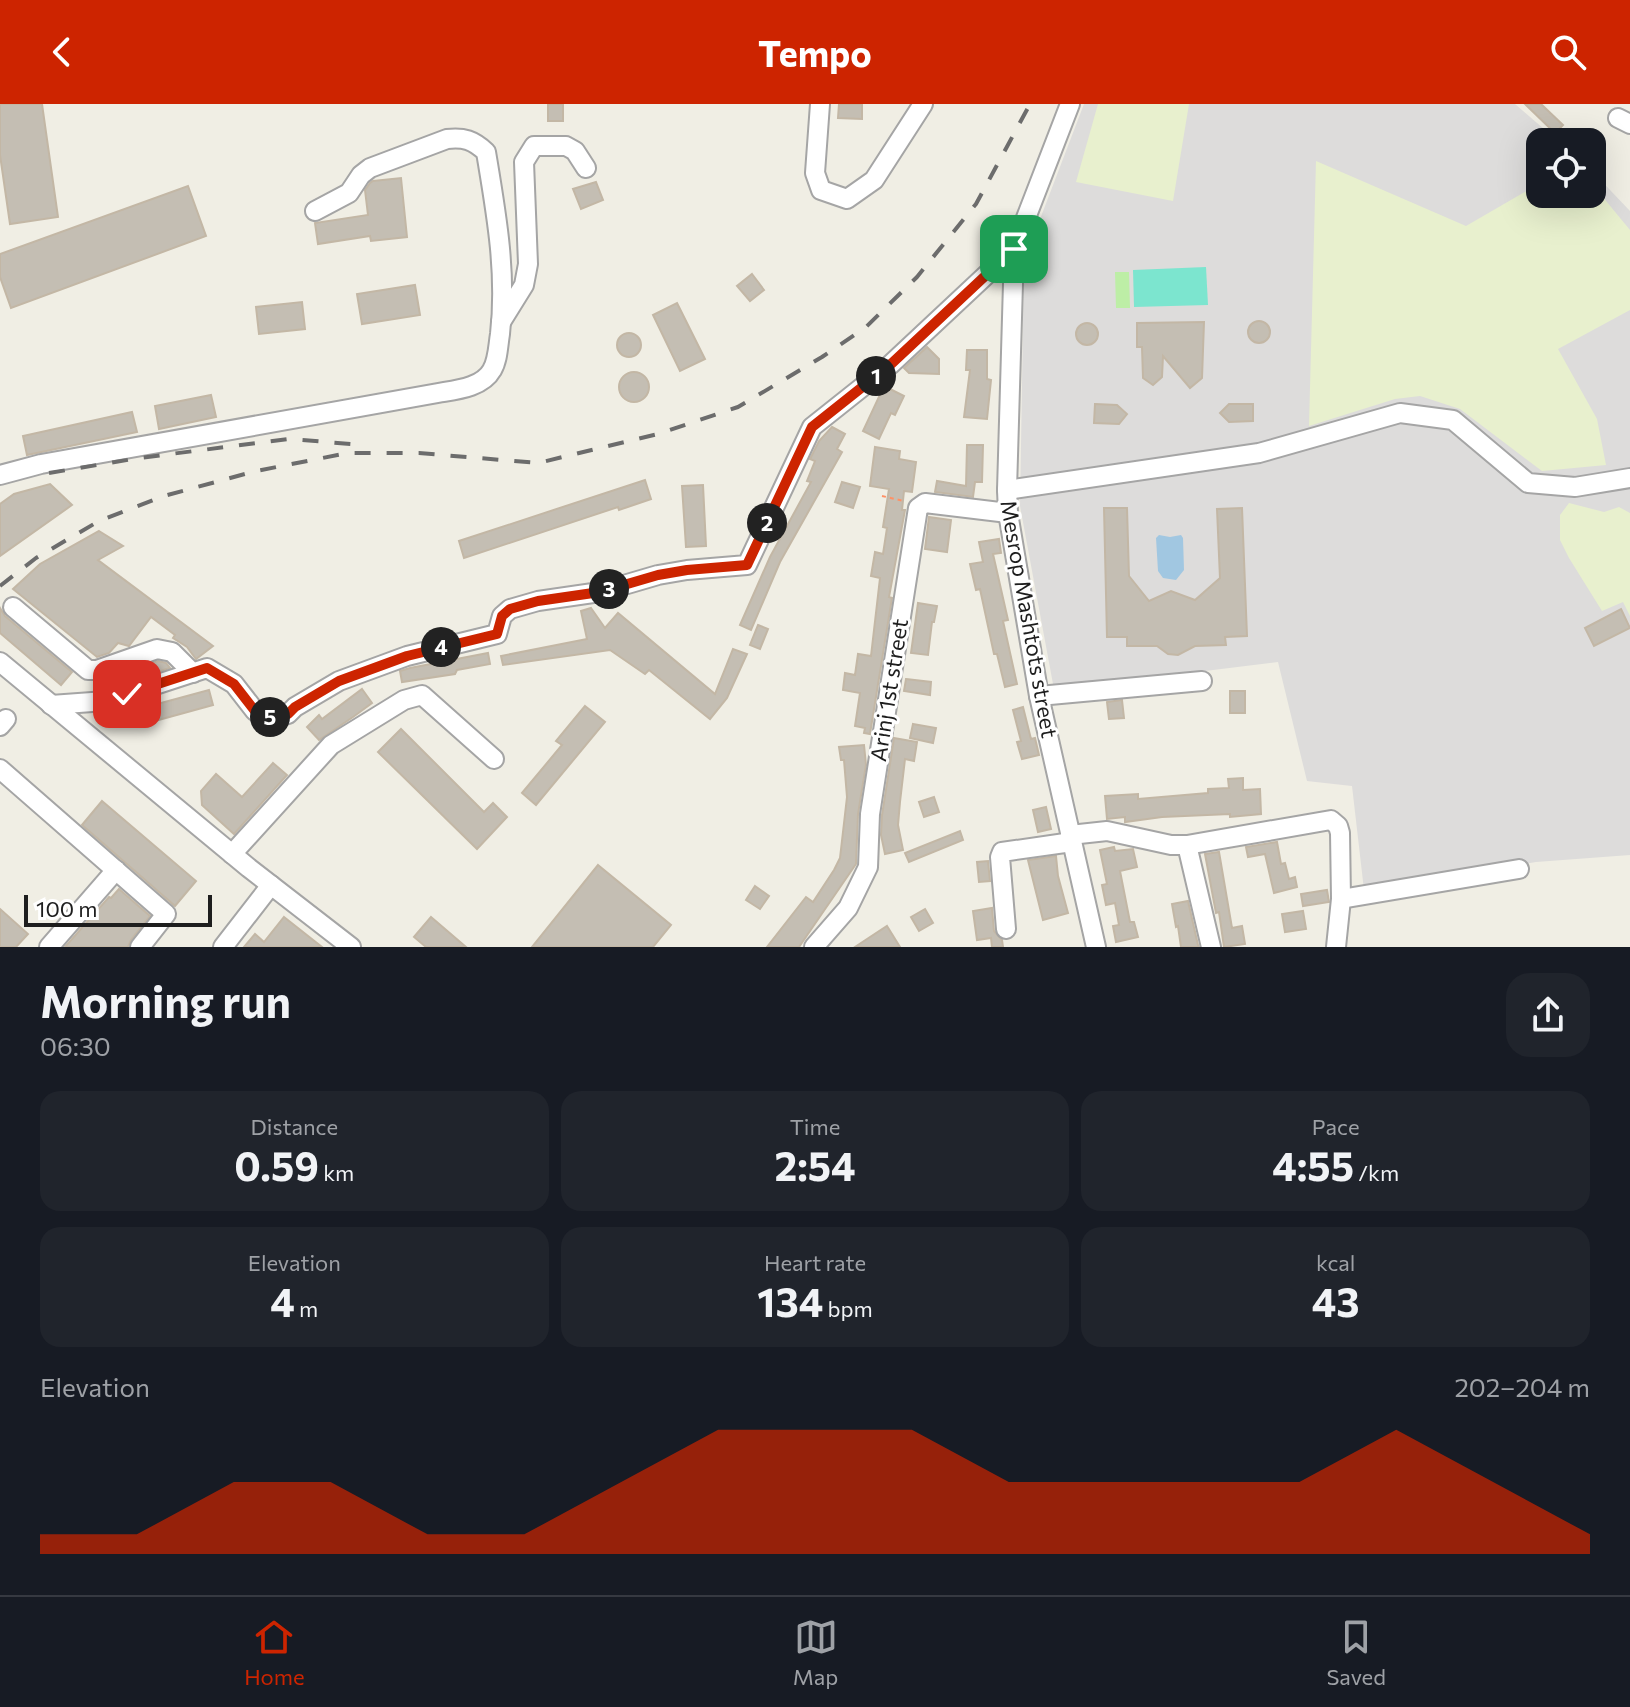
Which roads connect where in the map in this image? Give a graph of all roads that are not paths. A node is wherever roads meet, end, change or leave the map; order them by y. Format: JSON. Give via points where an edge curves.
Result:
{"nodes":[{"id":1,"x":820,"y":104,"type":"edge"},
{"id":2,"x":923,"y":104,"type":"edge"},
{"id":3,"x":1070,"y":104,"type":"edge"},
{"id":4,"x":586,"y":168,"type":"dead end"},
{"id":5,"x":315,"y":211,"type":"dead end"},
{"id":6,"x":1014,"y":249,"type":"junction"},
{"id":7,"x":501,"y":322,"type":"junction"},
{"id":8,"x":0,"y":475,"type":"edge"},
{"id":9,"x":1630,"y":478,"type":"edge"},
{"id":10,"x":1007,"y":490,"type":"junction"},
{"id":11,"x":1008,"y":513,"type":"junction"},
{"id":12,"x":13,"y":607,"type":"dead end"},
{"id":13,"x":0,"y":662,"type":"edge"},
{"id":14,"x":193,"y":673,"type":"junction"},
{"id":15,"x":1202,"y":681,"type":"dead end"},
{"id":16,"x":1039,"y":696,"type":"junction"},
{"id":17,"x":51,"y":705,"type":"junction"},
{"id":18,"x":494,"y":759,"type":"dead end"},
{"id":19,"x":6,"y":774,"type":"edge"},
{"id":20,"x":0,"y":795,"type":"edge"},
{"id":21,"x":1071,"y":838,"type":"junction"},
{"id":22,"x":1187,"y":845,"type":"junction"},
{"id":23,"x":232,"y":854,"type":"junction"},
{"id":24,"x":1519,"y":869,"type":"dead end"},
{"id":25,"x":116,"y":870,"type":"junction"},
{"id":26,"x":271,"y":885,"type":"junction"},
{"id":27,"x":1341,"y":899,"type":"junction"},
{"id":28,"x":1006,"y":929,"type":"dead end"},
{"id":29,"x":49,"y":947,"type":"edge"},
{"id":30,"x":140,"y":947,"type":"edge"},
{"id":31,"x":223,"y":947,"type":"edge"},
{"id":32,"x":351,"y":947,"type":"edge"},
{"id":33,"x":814,"y":947,"type":"edge"},
{"id":34,"x":1096,"y":947,"type":"edge"},
{"id":35,"x":1211,"y":947,"type":"edge"},
{"id":36,"x":1336,"y":947,"type":"edge"}],
"edges":[{"from":1,"to":2,"type":"street","via":[[815,173],[821,190],[847,199],[874,180]]},
{"from":3,"to":6,"type":"street","name":"Mesrop Mashtots street"},
{"from":4,"to":7,"type":"street","via":[[566,146],[538,145],[529,150],[524,162],[528,264],[524,285]]},
{"from":5,"to":7,"type":"street","via":[[349,193],[370,168],[447,139],[475,141],[486,152],[499,227]]},
{"from":6,"to":10,"type":"street","name":"Mesrop Mashtots street"},
{"from":6,"to":14,"type":"street","via":[[890,365],[812,427],[747,565],[658,575],[510,609],[497,634],[407,656],[339,681],[282,717],[255,711],[234,684],[207,668]]},
{"from":7,"to":8,"type":"street","via":[[493,370],[468,387]]},
{"from":9,"to":10,"type":"street","via":[[1575,487],[1528,483],[1453,420],[1400,413],[1259,453]]},
{"from":10,"to":11,"type":"street","name":"Mesrop Mashtots street"},
{"from":11,"to":16,"type":"street","name":"Mesrop Mashtots street"},
{"from":11,"to":33,"type":"street","name":"Arinj 1st street","via":[[918,508],[870,814],[868,867],[848,908]]},
{"from":12,"to":14,"type":"street","via":[[88,670],[157,649],[172,652]]},
{"from":13,"to":17,"type":"street"},
{"from":14,"to":17,"type":"street","via":[[106,701]]},
{"from":15,"to":16,"type":"street"},
{"from":16,"to":21,"type":"street","name":"Mesrop Mashtots street"},
{"from":17,"to":23,"type":"street"},
{"from":18,"to":23,"type":"street","via":[[422,695],[404,700],[331,745]]},
{"from":19,"to":20,"type":"street"},
{"from":19,"to":25,"type":"street"},
{"from":21,"to":22,"type":"street","via":[[1107,831]]},
{"from":21,"to":28,"type":"street","via":[[1002,852]]},
{"from":21,"to":34,"type":"street","name":"Mesrop Mashtots street"},
{"from":22,"to":27,"type":"street","via":[[1331,820],[1340,833]]},
{"from":22,"to":35,"type":"street"},
{"from":23,"to":26,"type":"street"},
{"from":24,"to":27,"type":"street"},
{"from":25,"to":29,"type":"street"},
{"from":25,"to":30,"type":"street","via":[[166,914]]},
{"from":26,"to":31,"type":"street"},
{"from":26,"to":32,"type":"street"},
{"from":27,"to":36,"type":"street"}]}
